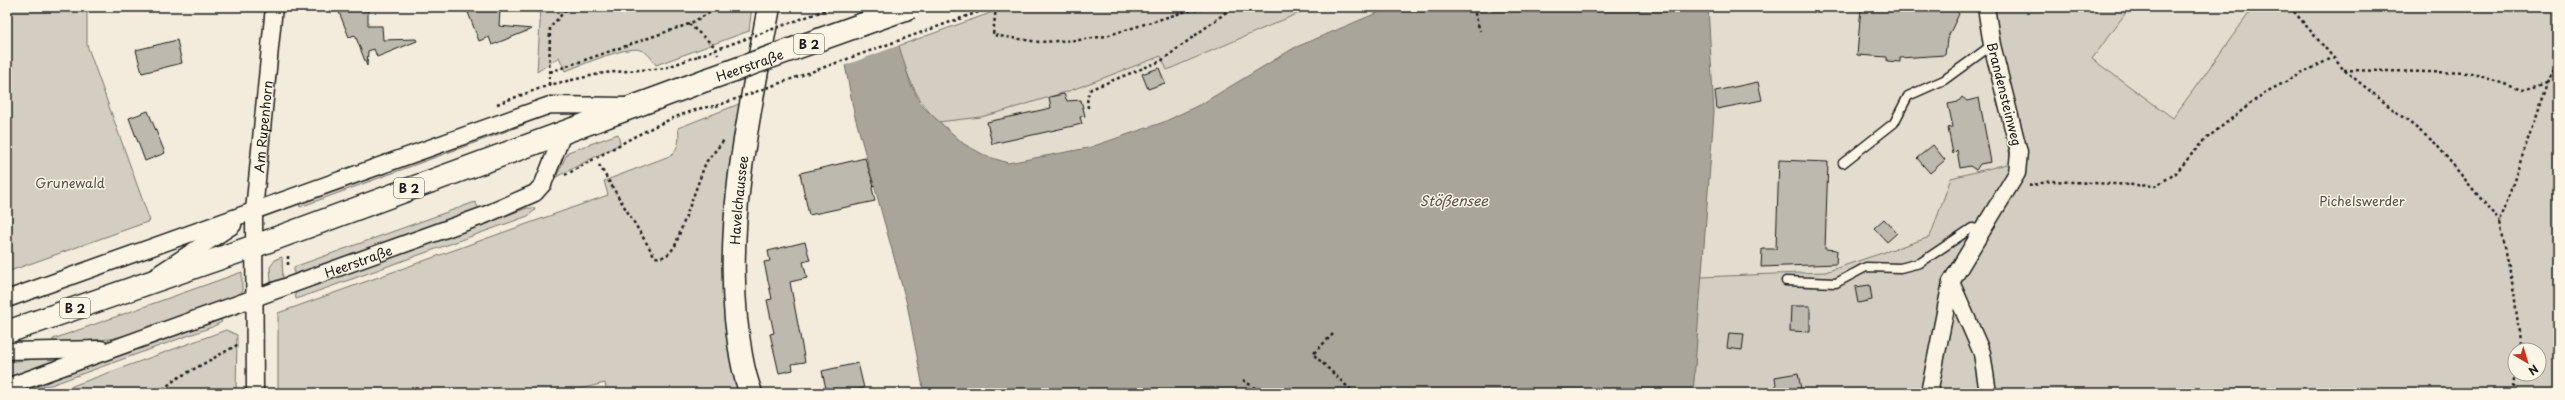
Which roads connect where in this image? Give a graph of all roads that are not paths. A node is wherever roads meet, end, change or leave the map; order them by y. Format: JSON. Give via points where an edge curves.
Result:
{"nodes":[{"id":1,"x":274,"y":7,"type":"edge"},
{"id":2,"x":769,"y":7,"type":"edge"},
{"id":3,"x":911,"y":7,"type":"edge"},
{"id":4,"x":1986,"y":7,"type":"edge"},
{"id":5,"x":1992,"y":45,"type":"junction"},
{"id":6,"x":633,"y":106,"type":"junction"},
{"id":7,"x":564,"y":131,"type":"junction"},
{"id":8,"x":1843,"y":162,"type":"dead end"},
{"id":9,"x":254,"y":211,"type":"junction"},
{"id":10,"x":1982,"y":230,"type":"junction"},
{"id":11,"x":255,"y":246,"type":"junction"},
{"id":12,"x":1786,"y":281,"type":"dead end"},
{"id":13,"x":1951,"y":282,"type":"junction"},
{"id":14,"x":143,"y":284,"type":"junction"},
{"id":15,"x":256,"y":298,"type":"junction"},
{"id":16,"x":7,"y":299,"type":"edge"},
{"id":17,"x":7,"y":332,"type":"edge"},
{"id":18,"x":116,"y":349,"type":"junction"},
{"id":19,"x":7,"y":351,"type":"edge"},
{"id":20,"x":7,"y":387,"type":"edge"},
{"id":21,"x":255,"y":393,"type":"edge"},
{"id":22,"x":751,"y":393,"type":"edge"},
{"id":23,"x":1929,"y":393,"type":"edge"},
{"id":24,"x":1988,"y":393,"type":"edge"}],
"edges":[{"from":1,"to":9,"type":"street","name":"Am Rupenhorn"},
{"from":2,"to":22,"type":"main road","name":"Havelchaussee","via":[[747,129],[733,255],[739,343]]},
{"from":3,"to":6,"type":"main road","name":"Heerstraße","number":"B 2","bridge":true},
{"from":4,"to":5,"type":"street","name":"Brandensteinweg"},
{"from":5,"to":8,"type":"lane","via":[[1944,80],[1908,96],[1894,123]]},
{"from":5,"to":10,"type":"street","name":"Brandensteinweg","via":[[2019,152],[2017,173]]},
{"from":6,"to":7,"type":"main road","name":"Heerstraße","number":"B 2"},
{"from":6,"to":9,"type":"street","name":"Heerstraße","via":[[550,105]]},
{"from":7,"to":11,"type":"main road","name":"Heerstraße","number":"B 2"},
{"from":7,"to":15,"type":"street","name":"Heerstraße","via":[[543,184],[535,192],[485,215]]},
{"from":9,"to":11,"type":"street","name":"Am Rupenhorn"},
{"from":9,"to":14,"type":"street","name":"Heerstraße"},
{"from":9,"to":16,"type":"street","name":"Heerstraße"},
{"from":10,"to":12,"type":"lane","via":[[1972,228],[1934,255],[1900,268],[1866,267],[1836,283]]},
{"from":10,"to":13,"type":"street","name":"Brandensteinweg"},
{"from":11,"to":14,"type":"main road","name":"Heerstraße","number":"B 2"},
{"from":11,"to":15,"type":"street","name":"Am Rupenhorn"},
{"from":13,"to":23,"type":"street","name":"Brandensteinweg"},
{"from":13,"to":24,"type":"street","via":[[1982,353]]},
{"from":14,"to":17,"type":"main road","name":"Heerstraße","number":"B 2"},
{"from":15,"to":18,"type":"street","name":"Heerstraße"},
{"from":15,"to":21,"type":"street","name":"Am Rupenhorn"},
{"from":18,"to":19,"type":"street","name":"Heerstraße"},
{"from":18,"to":20,"type":"street","name":"Heerstraße"}]}
